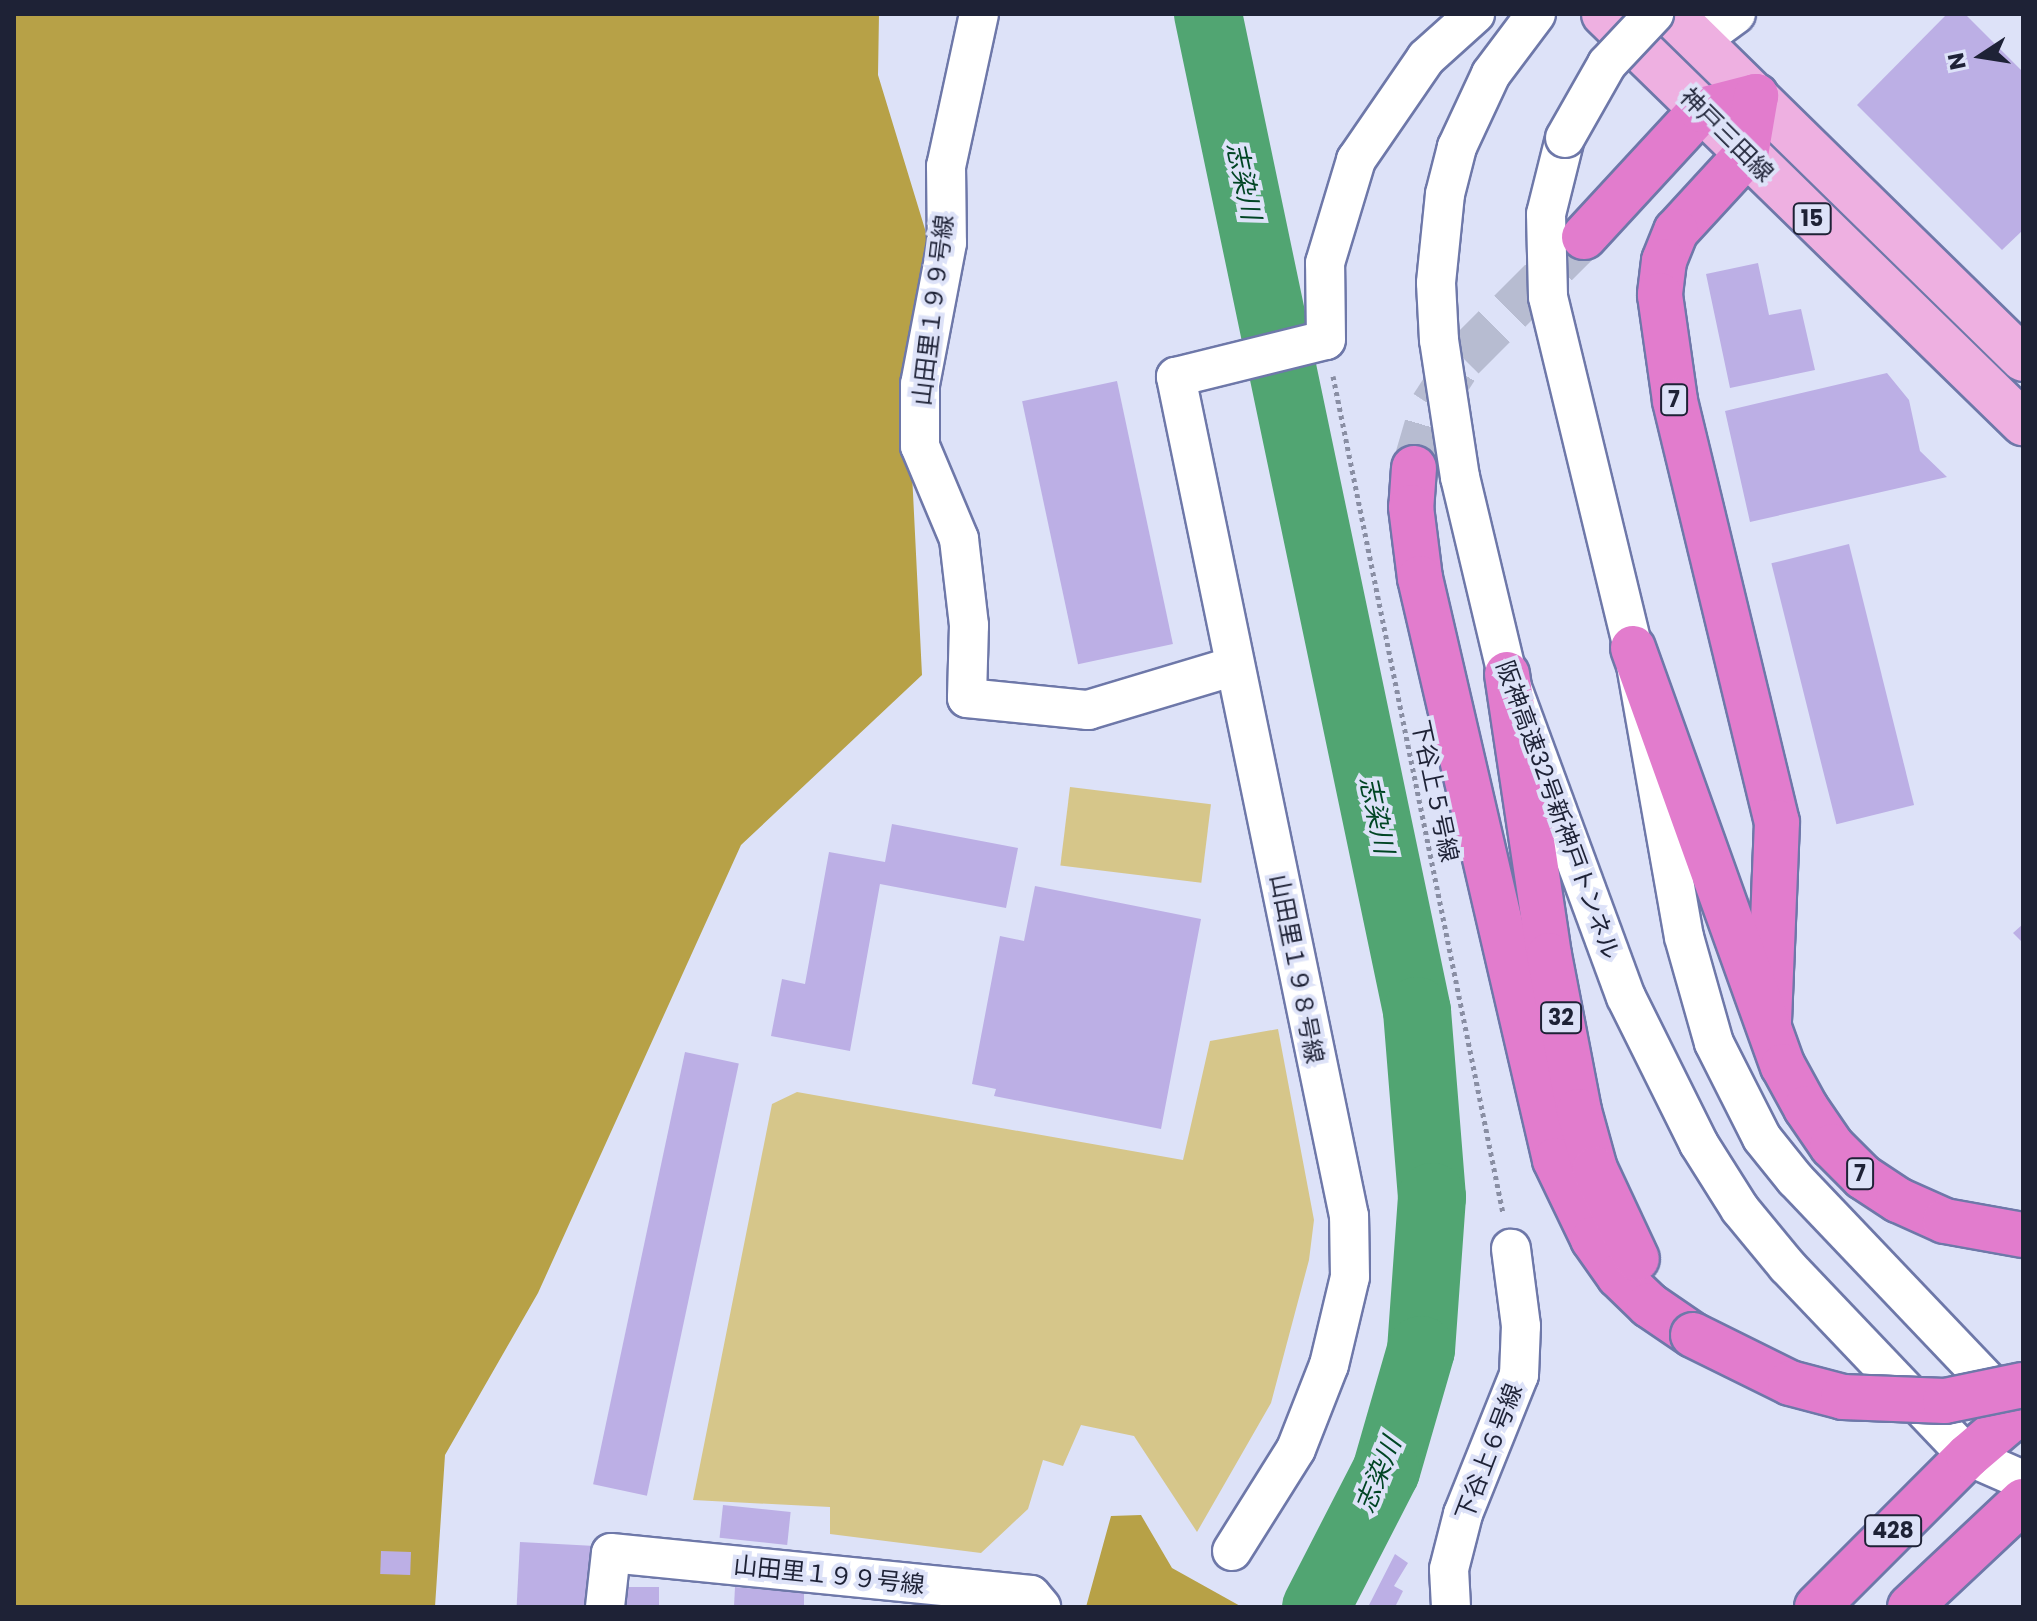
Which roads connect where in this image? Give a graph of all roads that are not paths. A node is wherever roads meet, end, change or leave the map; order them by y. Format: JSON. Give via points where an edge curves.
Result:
{"nodes":[{"id":1,"x":979,"y":14,"type":"edge"},
{"id":2,"x":1475,"y":14,"type":"edge"},
{"id":3,"x":1536,"y":14,"type":"edge"},
{"id":4,"x":1604,"y":14,"type":"edge"},
{"id":5,"x":1654,"y":14,"type":"edge"},
{"id":6,"x":1736,"y":14,"type":"edge"},
{"id":7,"x":1684,"y":28,"type":"edge"},
{"id":8,"x":1756,"y":96,"type":"junction"},
{"id":9,"x":1701,"y":110,"type":"junction"},
{"id":10,"x":1746,"y":155,"type":"junction"},
{"id":11,"x":1584,"y":237,"type":"tunnel mouth"},
{"id":12,"x":2023,"y":359,"type":"edge"},
{"id":13,"x":2023,"y":423,"type":"edge"},
{"id":14,"x":1414,"y":468,"type":"tunnel mouth"},
{"id":15,"x":1633,"y":648,"type":"junction"},
{"id":16,"x":1235,"y":666,"type":"junction"},
{"id":17,"x":1507,"y":674,"type":"junction"},
{"id":18,"x":1769,"y":1024,"type":"junction"},
{"id":19,"x":2023,"y":1235,"type":"edge"},
{"id":20,"x":1511,"y":1249,"type":"road end"},
{"id":21,"x":1693,"y":1335,"type":"junction"},
{"id":22,"x":2022,"y":1410,"type":"edge"},
{"id":23,"x":1968,"y":1456,"type":"junction"},
{"id":24,"x":2023,"y":1480,"type":"edge"},
{"id":25,"x":2023,"y":1501,"type":"edge"},
{"id":26,"x":1232,"y":1551,"type":"dead end"},
{"id":27,"x":605,"y":1607,"type":"edge"},
{"id":28,"x":1041,"y":1607,"type":"edge"},
{"id":29,"x":1451,"y":1607,"type":"edge"},
{"id":30,"x":1817,"y":1607,"type":"edge"},
{"id":31,"x":1910,"y":1607,"type":"edge"}],
"edges":[{"from":1,"to":16,"type":"street","name":"山田里１９９号線","via":[[946,166],[947,243],[920,384],[920,446],[959,539],[969,625],[967,698],[1088,710]]},
{"from":2,"to":16,"type":"street","name":"山田里１９８号線","via":[[1426,58],[1356,160],[1325,263],[1326,340],[1176,377]]},
{"from":3,"to":17,"type":"street","name":"阪神高速32号新神戸トンネル","number":"32","via":[[1478,97],[1445,194],[1438,239],[1438,326],[1460,477]]},
{"from":4,"to":9,"type":"main road","name":"神戸三田線","number":"15"},
{"from":5,"to":15,"type":"street","bridge":true,"via":[[1607,64],[1565,138],[1546,214],[1548,297]]},
{"from":6,"to":7,"type":"street"},
{"from":7,"to":8,"type":"main road","name":"神戸三田線","number":"15"},
{"from":8,"to":9,"type":"highway"},
{"from":8,"to":10,"type":"highway"},
{"from":8,"to":12,"type":"main road","name":"神戸三田線","number":"15"},
{"from":9,"to":10,"type":"main road","name":"神戸三田線","number":"15"},
{"from":9,"to":11,"type":"highway"},
{"from":10,"to":13,"type":"main road","name":"神戸三田線","number":"15"},
{"from":10,"to":18,"type":"highway","number":"7","via":[[1676,231],[1664,261],[1660,295],[1675,401],[1777,822]]},
{"from":14,"to":21,"type":"highway","via":[[1411,507],[1420,578],[1555,1160],[1593,1239],[1619,1276]]},
{"from":15,"to":18,"type":"highway","number":"7"},
{"from":15,"to":22,"type":"street","via":[[1684,937],[1714,1043],[1736,1092],[1762,1138],[1795,1179]]},
{"from":16,"to":26,"type":"street","name":"山田里１９８号線","via":[[1349,1216],[1350,1277],[1329,1365],[1296,1449]]},
{"from":17,"to":21,"type":"highway","number":"32","via":[[1549,955],[1591,1154],[1635,1256]]},
{"from":17,"to":23,"type":"street","name":"阪神高速32号新神戸トンネル","number":"32","via":[[1626,997],[1699,1144],[1740,1209],[1787,1266]]},
{"from":18,"to":19,"type":"highway","number":"7","via":[[1806,1108],[1832,1146],[1863,1177],[1945,1221]]},
{"from":20,"to":29,"type":"street","name":"下谷上６号線","via":[[1521,1326],[1519,1375],[1463,1514],[1449,1569]]},
{"from":21,"to":22,"type":"highway","bridge":true,"via":[[1790,1383],[1843,1397]]},
{"from":22,"to":23,"type":"highway","number":"428"},
{"from":23,"to":24,"type":"street","name":"阪神高速32号新神戸トンネル","number":"32"},
{"from":23,"to":30,"type":"highway","number":"428"},
{"from":25,"to":31,"type":"highway","number":"428"},
{"from":27,"to":28,"type":"street","name":"山田里１９９号線","via":[[611,1553],[1031,1595]]}]}
